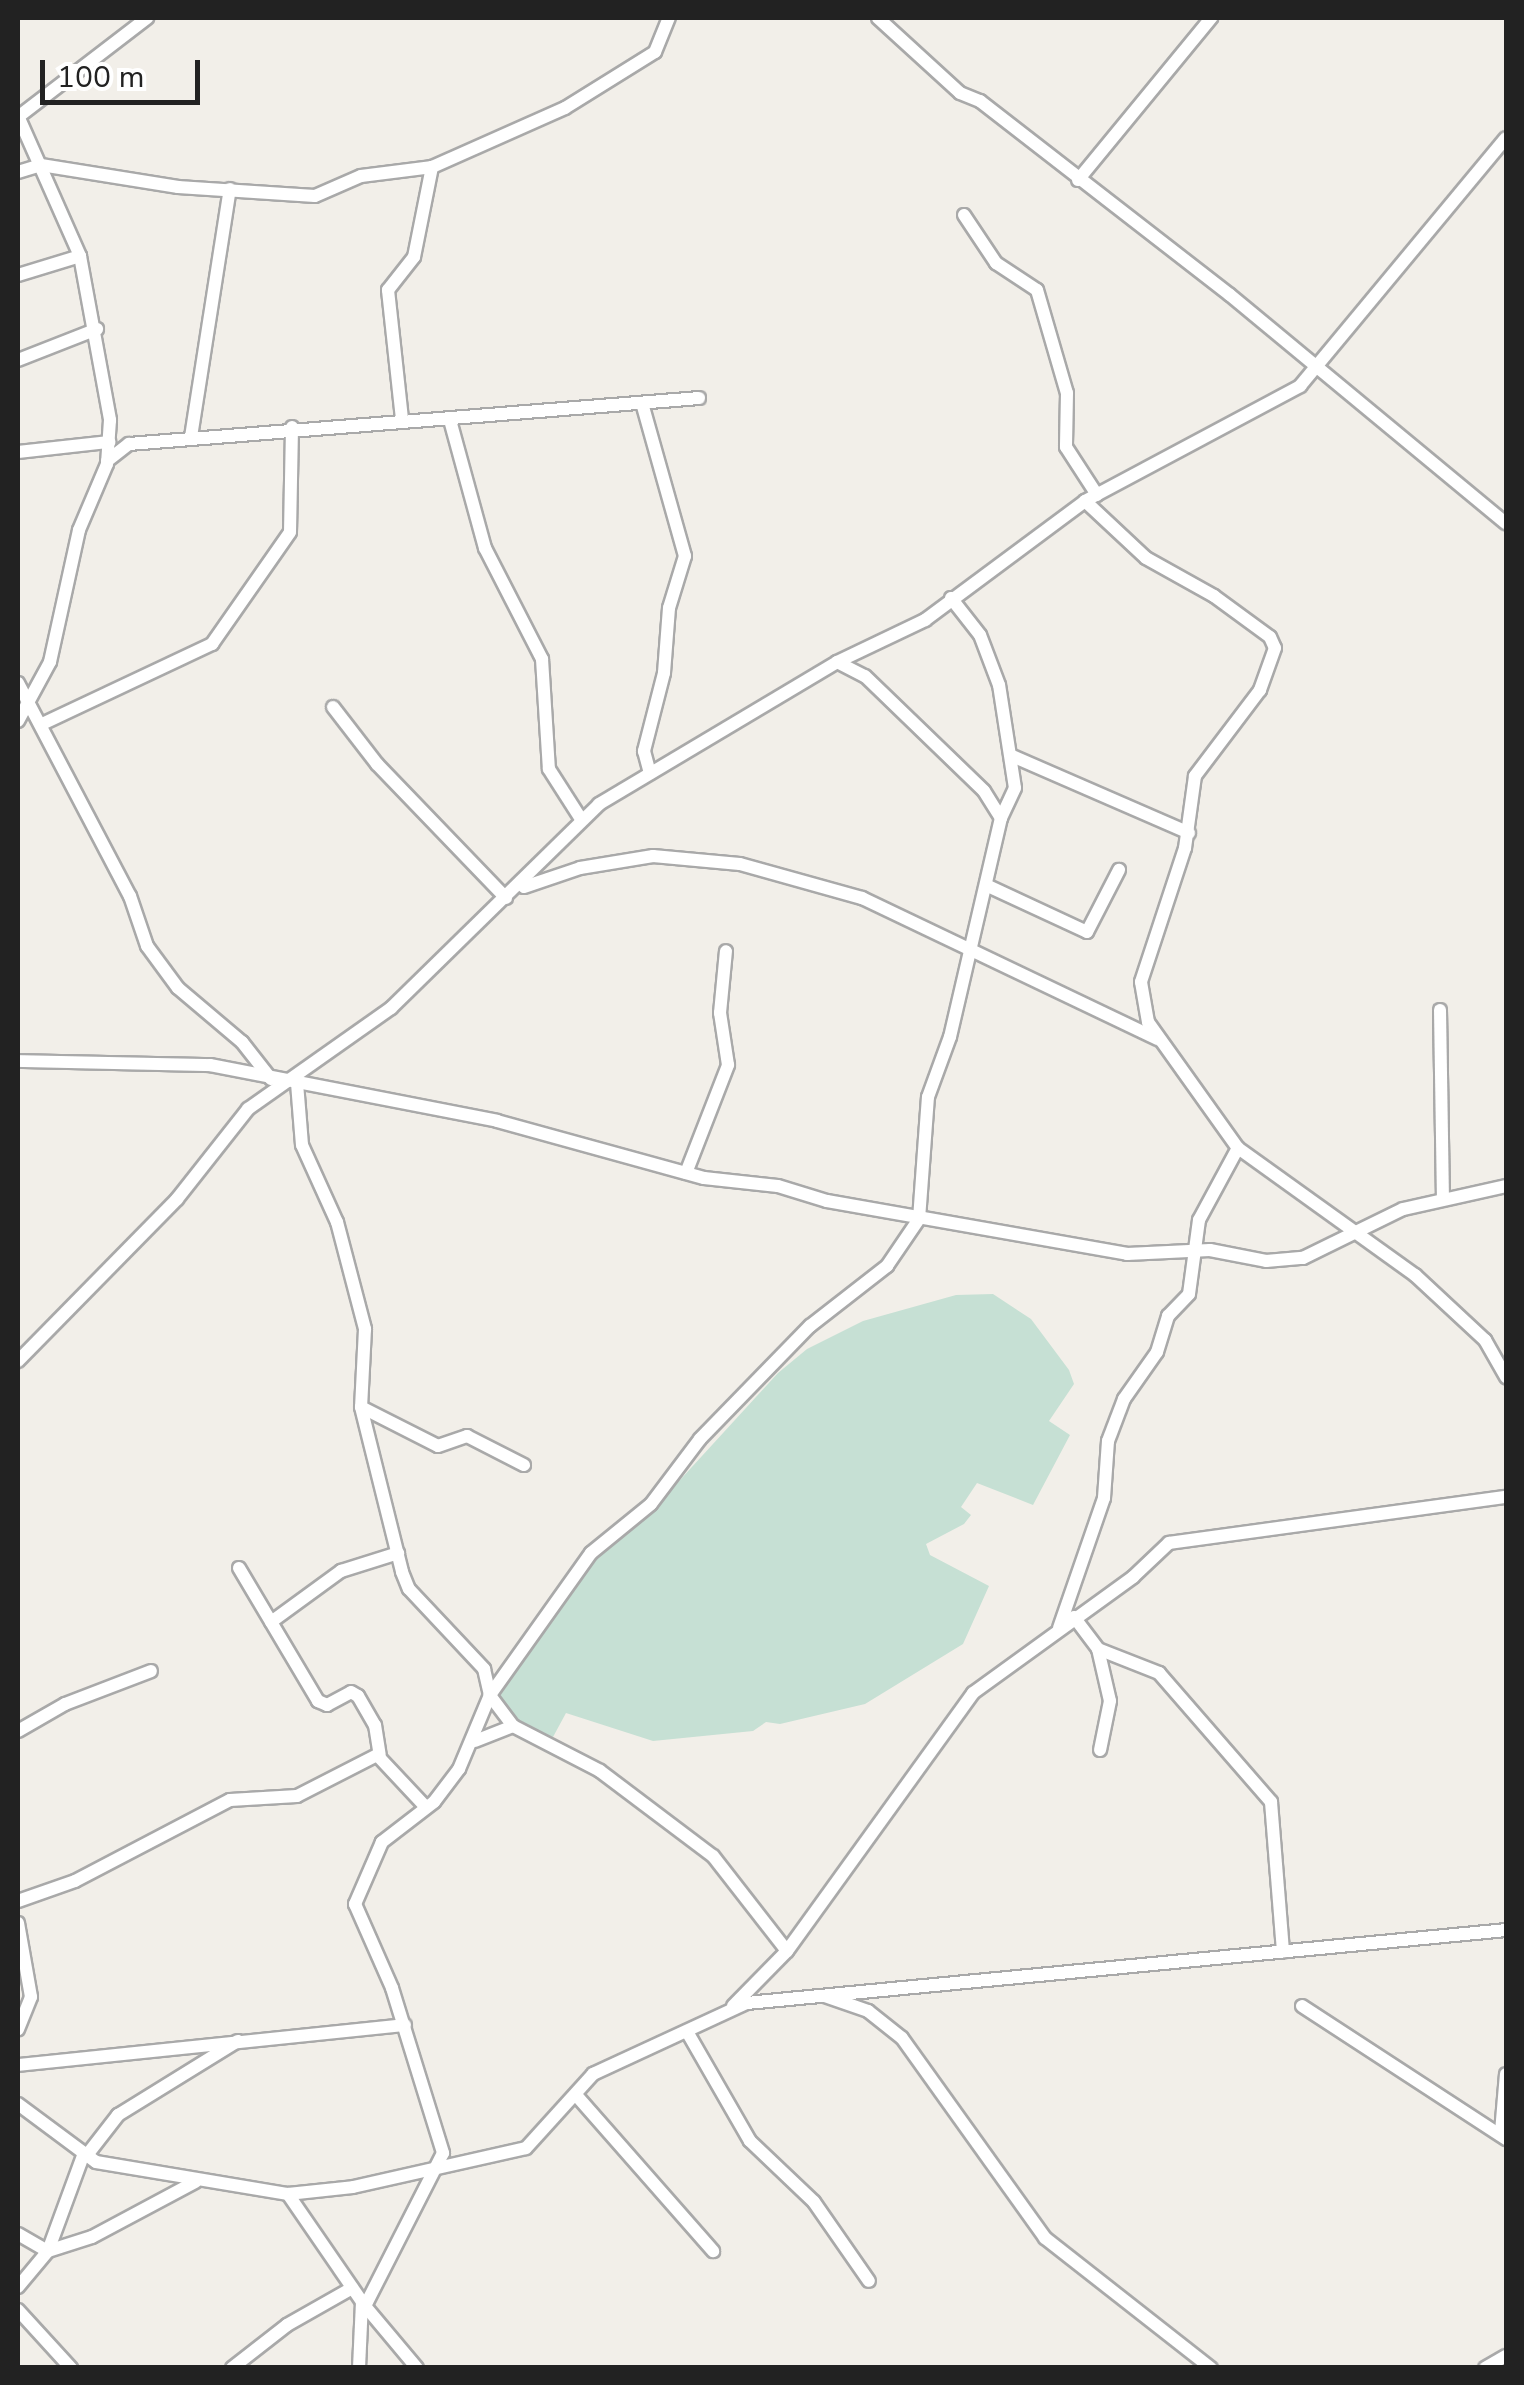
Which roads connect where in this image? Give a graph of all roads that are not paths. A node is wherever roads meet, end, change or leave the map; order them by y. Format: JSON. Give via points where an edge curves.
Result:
{"nodes":[{"id":1,"x":147,"y":18,"type":"edge"},
{"id":2,"x":669,"y":18,"type":"edge"},
{"id":3,"x":878,"y":18,"type":"edge"},
{"id":4,"x":1211,"y":18,"type":"edge"},
{"id":5,"x":18,"y":116,"type":"edge"},
{"id":6,"x":1506,"y":138,"type":"edge"},
{"id":7,"x":40,"y":166,"type":"junction"},
{"id":8,"x":432,"y":167,"type":"junction"},
{"id":9,"x":18,"y":172,"type":"edge"},
{"id":10,"x":1078,"y":180,"type":"junction"},
{"id":11,"x":230,"y":190,"type":"junction"},
{"id":12,"x":964,"y":215,"type":"dead end"},
{"id":13,"x":80,"y":256,"type":"junction"},
{"id":14,"x":18,"y":275,"type":"edge"},
{"id":15,"x":96,"y":328,"type":"junction"},
{"id":16,"x":18,"y":360,"type":"edge"},
{"id":17,"x":1319,"y":369,"type":"junction"},
{"id":18,"x":700,"y":398,"type":"dead end"},
{"id":19,"x":642,"y":403,"type":"junction"},
{"id":20,"x":402,"y":419,"type":"junction"},
{"id":21,"x":450,"y":420,"type":"junction"},
{"id":22,"x":292,"y":426,"type":"junction"},
{"id":23,"x":192,"y":437,"type":"junction"},
{"id":24,"x":109,"y":438,"type":"junction"},
{"id":25,"x":129,"y":444,"type":"junction"},
{"id":26,"x":18,"y":452,"type":"edge"},
{"id":27,"x":107,"y":461,"type":"junction"},
{"id":28,"x":1091,"y":498,"type":"junction"},
{"id":29,"x":1506,"y":523,"type":"edge"},
{"id":30,"x":951,"y":598,"type":"junction"},
{"id":31,"x":837,"y":662,"type":"junction"},
{"id":32,"x":18,"y":682,"type":"edge"},
{"id":33,"x":30,"y":702,"type":"junction"},
{"id":34,"x":333,"y":707,"type":"dead end"},
{"id":35,"x":18,"y":721,"type":"edge"},
{"id":36,"x":42,"y":724,"type":"junction"},
{"id":37,"x":1012,"y":756,"type":"junction"},
{"id":38,"x":650,"y":774,"type":"junction"},
{"id":39,"x":1001,"y":818,"type":"junction"},
{"id":40,"x":582,"y":819,"type":"junction"},
{"id":41,"x":1189,"y":833,"type":"junction"},
{"id":42,"x":1119,"y":870,"type":"dead end"},
{"id":43,"x":988,"y":886,"type":"junction"},
{"id":44,"x":509,"y":895,"type":"junction"},
{"id":45,"x":971,"y":948,"type":"junction"},
{"id":46,"x":726,"y":951,"type":"dead end"},
{"id":47,"x":1440,"y":1010,"type":"dead end"},
{"id":48,"x":1165,"y":1043,"type":"junction"},
{"id":49,"x":18,"y":1061,"type":"edge"},
{"id":50,"x":272,"y":1079,"type":"junction"},
{"id":51,"x":292,"y":1083,"type":"junction"},
{"id":52,"x":1238,"y":1148,"type":"junction"},
{"id":53,"x":686,"y":1173,"type":"junction"},
{"id":54,"x":1506,"y":1186,"type":"edge"},
{"id":55,"x":1442,"y":1198,"type":"junction"},
{"id":56,"x":918,"y":1219,"type":"junction"},
{"id":57,"x":1355,"y":1234,"type":"junction"},
{"id":58,"x":1194,"y":1250,"type":"junction"},
{"id":59,"x":18,"y":1361,"type":"edge"},
{"id":60,"x":1506,"y":1377,"type":"edge"},
{"id":61,"x":361,"y":1407,"type":"junction"},
{"id":62,"x":524,"y":1465,"type":"dead end"},
{"id":63,"x":1506,"y":1496,"type":"edge"},
{"id":64,"x":398,"y":1552,"type":"junction"},
{"id":65,"x":239,"y":1568,"type":"dead end"},
{"id":66,"x":1074,"y":1618,"type":"junction"},
{"id":67,"x":271,"y":1622,"type":"junction"},
{"id":68,"x":1058,"y":1628,"type":"junction"},
{"id":69,"x":1098,"y":1648,"type":"junction"},
{"id":70,"x":151,"y":1671,"type":"dead end"},
{"id":71,"x":490,"y":1695,"type":"junction"},
{"id":72,"x":513,"y":1726,"type":"junction"},
{"id":73,"x":18,"y":1732,"type":"edge"},
{"id":74,"x":475,"y":1740,"type":"junction"},
{"id":75,"x":1100,"y":1750,"type":"dead end"},
{"id":76,"x":380,"y":1755,"type":"junction"},
{"id":77,"x":424,"y":1804,"type":"junction"},
{"id":78,"x":18,"y":1901,"type":"edge"},
{"id":79,"x":18,"y":1923,"type":"edge"},
{"id":80,"x":1506,"y":1930,"type":"edge"},
{"id":81,"x":788,"y":1951,"type":"junction"},
{"id":82,"x":1283,"y":1952,"type":"junction"},
{"id":83,"x":818,"y":1994,"type":"junction"},
{"id":84,"x":1302,"y":2006,"type":"dead end"},
{"id":85,"x":731,"y":2008,"type":"junction"},
{"id":86,"x":405,"y":2025,"type":"junction"},
{"id":87,"x":18,"y":2029,"type":"edge"},
{"id":88,"x":689,"y":2034,"type":"junction"},
{"id":89,"x":245,"y":2037,"type":"junction"},
{"id":90,"x":18,"y":2065,"type":"edge"},
{"id":91,"x":1506,"y":2074,"type":"edge"},
{"id":92,"x":576,"y":2095,"type":"junction"},
{"id":93,"x":18,"y":2104,"type":"edge"},
{"id":94,"x":1504,"y":2136,"type":"edge"},
{"id":95,"x":86,"y":2154,"type":"junction"},
{"id":96,"x":440,"y":2167,"type":"junction"},
{"id":97,"x":195,"y":2182,"type":"junction"},
{"id":98,"x":286,"y":2194,"type":"junction"},
{"id":99,"x":18,"y":2234,"type":"edge"},
{"id":100,"x":48,"y":2251,"type":"junction"},
{"id":101,"x":714,"y":2251,"type":"dead end"},
{"id":102,"x":869,"y":2280,"type":"dead end"},
{"id":103,"x":18,"y":2287,"type":"edge"},
{"id":104,"x":352,"y":2288,"type":"junction"},
{"id":105,"x":364,"y":2306,"type":"junction"},
{"id":106,"x":18,"y":2310,"type":"edge"},
{"id":107,"x":1506,"y":2356,"type":"edge"},
{"id":108,"x":71,"y":2368,"type":"edge"},
{"id":109,"x":232,"y":2368,"type":"edge"},
{"id":110,"x":358,"y":2368,"type":"edge"},
{"id":111,"x":418,"y":2368,"type":"edge"},
{"id":112,"x":1211,"y":2368,"type":"edge"},
{"id":113,"x":1485,"y":2368,"type":"edge"}],
"edges":[{"from":1,"to":5,"type":"street"},
{"from":2,"to":8,"type":"street","via":[[655,52],[565,108]]},
{"from":3,"to":10,"type":"street","via":[[960,93],[980,101]]},
{"from":4,"to":10,"type":"street"},
{"from":5,"to":7,"type":"street"},
{"from":6,"to":17,"type":"street"},
{"from":7,"to":9,"type":"street"},
{"from":7,"to":11,"type":"street"},
{"from":7,"to":13,"type":"street"},
{"from":8,"to":11,"type":"street","via":[[361,176],[315,196]]},
{"from":8,"to":20,"type":"street","via":[[414,257],[388,290]]},
{"from":10,"to":17,"type":"street"},
{"from":11,"to":23,"type":"street"},
{"from":12,"to":28,"type":"street","via":[[996,263],[1037,290],[1067,393],[1066,447]]},
{"from":13,"to":14,"type":"street"},
{"from":13,"to":15,"type":"street"},
{"from":15,"to":16,"type":"street"},
{"from":15,"to":24,"type":"street"},
{"from":17,"to":28,"type":"street","via":[[1284,396]]},
{"from":17,"to":29,"type":"street"},
{"from":18,"to":19,"type":"street"},
{"from":19,"to":21,"type":"street"},
{"from":19,"to":38,"type":"street","via":[[686,556],[669,608],[664,673],[644,751]]},
{"from":20,"to":21,"type":"street"},
{"from":20,"to":22,"type":"street"},
{"from":21,"to":40,"type":"street","via":[[485,548],[542,659],[550,769]]},
{"from":22,"to":23,"type":"street"},
{"from":22,"to":36,"type":"street","via":[[290,532],[212,644]]},
{"from":23,"to":25,"type":"street"},
{"from":24,"to":25,"type":"street"},
{"from":24,"to":26,"type":"street"},
{"from":24,"to":27,"type":"street"},
{"from":25,"to":27,"type":"street"},
{"from":27,"to":33,"type":"street","via":[[79,530],[50,662]]},
{"from":28,"to":30,"type":"street"},
{"from":28,"to":41,"type":"street","via":[[1146,558],[1214,596],[1270,637],[1275,648],[1260,690],[1195,776]]},
{"from":30,"to":31,"type":"street","via":[[924,620]]},
{"from":30,"to":37,"type":"street","via":[[980,634],[1002,698]]},
{"from":31,"to":38,"type":"street"},
{"from":31,"to":39,"type":"street","via":[[866,676],[984,792]]},
{"from":32,"to":33,"type":"street"},
{"from":33,"to":35,"type":"street"},
{"from":33,"to":36,"type":"street"},
{"from":34,"to":44,"type":"street","via":[[377,764]]},
{"from":36,"to":50,"type":"street","via":[[130,896],[147,946],[191,1001],[242,1042]]},
{"from":37,"to":39,"type":"street","via":[[1014,788]]},
{"from":37,"to":41,"type":"street"},
{"from":38,"to":40,"type":"street"},
{"from":39,"to":43,"type":"street"},
{"from":40,"to":44,"type":"street"},
{"from":41,"to":48,"type":"street","via":[[1140,982],[1148,1022]]},
{"from":42,"to":43,"type":"street","via":[[1087,932]]},
{"from":43,"to":45,"type":"street"},
{"from":44,"to":45,"type":"street","via":[[610,862],[701,857],[846,892]]},
{"from":44,"to":51,"type":"street","via":[[391,1008]]},
{"from":45,"to":48,"type":"street"},
{"from":45,"to":56,"type":"street","via":[[928,1097]]},
{"from":46,"to":53,"type":"street","via":[[720,1013],[728,1065]]},
{"from":47,"to":55,"type":"street"},
{"from":48,"to":52,"type":"street"},
{"from":49,"to":50,"type":"street","via":[[174,1060]]},
{"from":50,"to":51,"type":"street"},
{"from":51,"to":53,"type":"street","via":[[534,1130]]},
{"from":51,"to":59,"type":"street","via":[[248,1108],[177,1199]]},
{"from":51,"to":61,"type":"street","via":[[302,1144],[338,1222],[365,1330]]},
{"from":52,"to":57,"type":"street"},
{"from":52,"to":58,"type":"street","via":[[1205,1204]]},
{"from":53,"to":56,"type":"street","via":[[778,1186]]},
{"from":54,"to":55,"type":"street"},
{"from":55,"to":57,"type":"street"},
{"from":56,"to":58,"type":"street","via":[[1127,1254]]},
{"from":56,"to":71,"type":"street","via":[[887,1266],[810,1326],[700,1438],[650,1504],[591,1553]]},
{"from":57,"to":58,"type":"street","via":[[1288,1260]]},
{"from":57,"to":60,"type":"street","via":[[1414,1275],[1485,1340]]},
{"from":58,"to":68,"type":"street","via":[[1189,1294],[1168,1316],[1157,1352],[1124,1398],[1108,1441],[1104,1498]]},
{"from":61,"to":62,"type":"street","via":[[438,1446],[467,1436]]},
{"from":61,"to":64,"type":"street"},
{"from":63,"to":66,"type":"street","via":[[1466,1507],[1176,1539]]},
{"from":64,"to":67,"type":"street","via":[[341,1571]]},
{"from":64,"to":71,"type":"street","via":[[409,1589],[484,1668]]},
{"from":65,"to":67,"type":"street"},
{"from":66,"to":68,"type":"street"},
{"from":66,"to":69,"type":"street"},
{"from":67,"to":76,"type":"street","via":[[321,1704],[351,1692],[358,1696]]},
{"from":68,"to":81,"type":"street","via":[[965,1703]]},
{"from":69,"to":75,"type":"street","via":[[1110,1701]]},
{"from":69,"to":82,"type":"street","via":[[1160,1673],[1271,1802]]},
{"from":70,"to":73,"type":"street","via":[[65,1704]]},
{"from":71,"to":72,"type":"street"},
{"from":71,"to":74,"type":"street"},
{"from":72,"to":74,"type":"street"},
{"from":72,"to":81,"type":"street","via":[[600,1771],[713,1856]]},
{"from":74,"to":77,"type":"street","via":[[446,1790]]},
{"from":76,"to":77,"type":"street"},
{"from":76,"to":78,"type":"street","via":[[297,1796],[230,1800],[75,1882]]},
{"from":77,"to":86,"type":"street","via":[[382,1842],[355,1904]]},
{"from":79,"to":87,"type":"street","via":[[31,1996]]},
{"from":80,"to":82,"type":"street"},
{"from":81,"to":85,"type":"street"},
{"from":82,"to":83,"type":"street"},
{"from":83,"to":85,"type":"street"},
{"from":83,"to":112,"type":"street","via":[[868,2010],[902,2038],[1044,2238]]},
{"from":84,"to":94,"type":"street"},
{"from":85,"to":88,"type":"street"},
{"from":86,"to":89,"type":"street"},
{"from":86,"to":96,"type":"street","via":[[441,2139]]},
{"from":88,"to":92,"type":"street","via":[[603,2068]]},
{"from":88,"to":102,"type":"street","via":[[750,2141],[814,2202]]},
{"from":89,"to":90,"type":"street"},
{"from":89,"to":95,"type":"street","via":[[118,2115]]},
{"from":91,"to":94,"type":"street"},
{"from":92,"to":96,"type":"street","via":[[534,2144]]},
{"from":92,"to":101,"type":"street"},
{"from":93,"to":95,"type":"street"},
{"from":95,"to":97,"type":"street"},
{"from":95,"to":100,"type":"street"},
{"from":96,"to":98,"type":"street"},
{"from":96,"to":105,"type":"street"},
{"from":97,"to":98,"type":"street"},
{"from":97,"to":100,"type":"street","via":[[92,2236]]},
{"from":98,"to":104,"type":"street"},
{"from":98,"to":105,"type":"street"},
{"from":99,"to":100,"type":"street"},
{"from":100,"to":103,"type":"street"},
{"from":104,"to":105,"type":"street"},
{"from":104,"to":109,"type":"street","via":[[287,2325]]},
{"from":105,"to":110,"type":"street"},
{"from":105,"to":111,"type":"street"},
{"from":106,"to":108,"type":"street"},
{"from":107,"to":113,"type":"street"}]}
